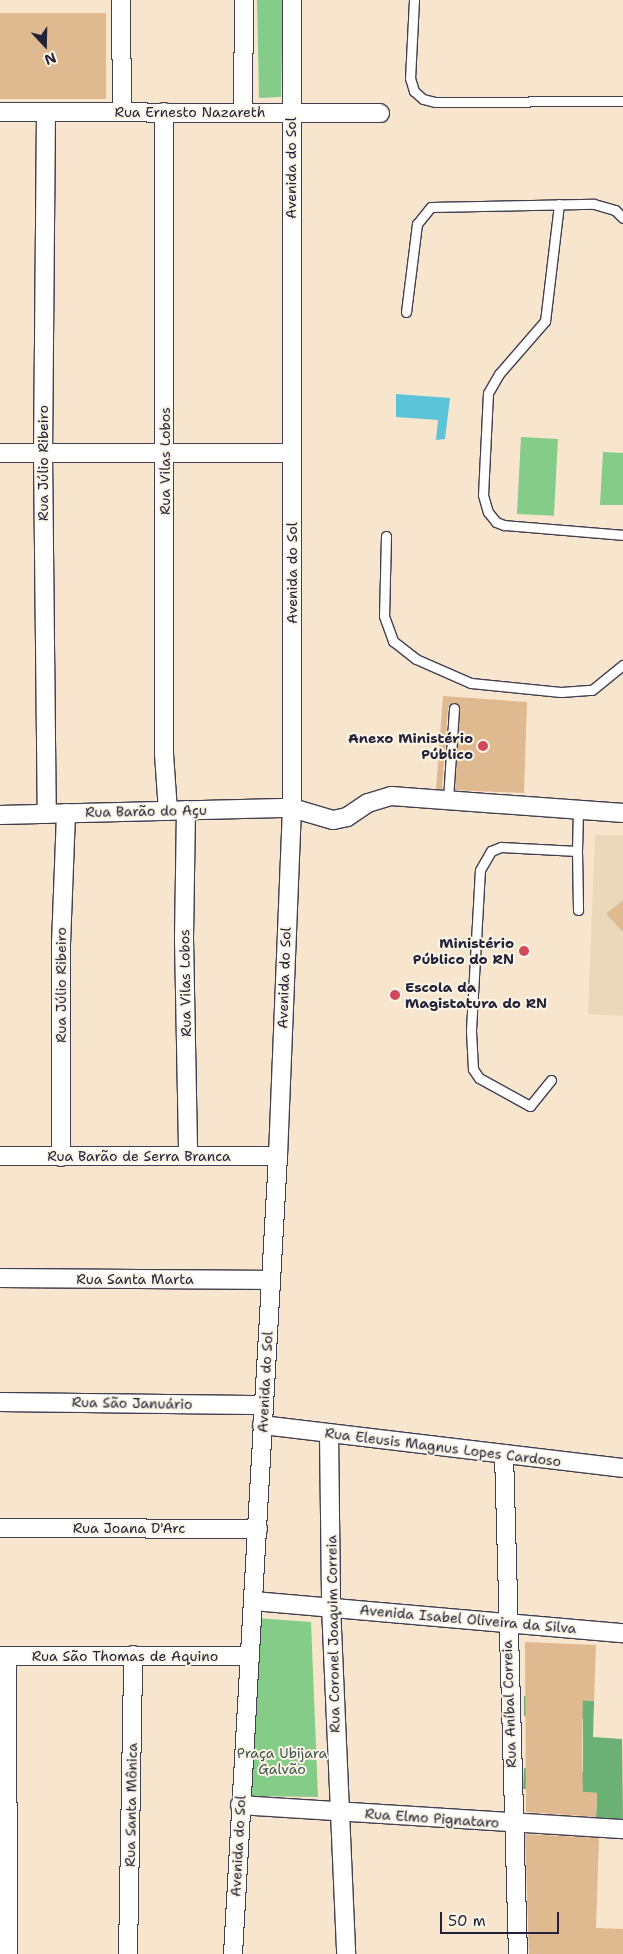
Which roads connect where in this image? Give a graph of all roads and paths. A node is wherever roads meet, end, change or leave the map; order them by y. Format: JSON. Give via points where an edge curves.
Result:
{"nodes":[{"id":1,"x":121,"y":0,"type":"edge"},
{"id":2,"x":244,"y":0,"type":"edge"},
{"id":3,"x":292,"y":0,"type":"edge"},
{"id":4,"x":414,"y":0,"type":"edge"},
{"id":5,"x":623,"y":101,"type":"edge"},
{"id":6,"x":0,"y":112,"type":"edge"},
{"id":7,"x":46,"y":112,"type":"junction"},
{"id":8,"x":122,"y":112,"type":"junction"},
{"id":9,"x":164,"y":112,"type":"junction"},
{"id":10,"x":243,"y":112,"type":"junction"},
{"id":11,"x":291,"y":112,"type":"junction"},
{"id":12,"x":380,"y":113,"type":"dead end"},
{"id":13,"x":559,"y":204,"type":"junction"},
{"id":14,"x":623,"y":218,"type":"edge"},
{"id":15,"x":406,"y":312,"type":"dead end"},
{"id":16,"x":0,"y":453,"type":"edge"},
{"id":17,"x":42,"y":453,"type":"junction"},
{"id":18,"x":165,"y":453,"type":"junction"},
{"id":19,"x":292,"y":453,"type":"junction"},
{"id":20,"x":386,"y":536,"type":"dead end"},
{"id":21,"x":623,"y":536,"type":"edge"},
{"id":22,"x":623,"y":665,"type":"edge"},
{"id":23,"x":454,"y":708,"type":"dead end"},
{"id":24,"x":448,"y":799,"type":"junction"},
{"id":25,"x":292,"y":808,"type":"junction"},
{"id":26,"x":578,"y":809,"type":"junction"},
{"id":27,"x":177,"y":810,"type":"junction"},
{"id":28,"x":66,"y":813,"type":"junction"},
{"id":29,"x":47,"y":814,"type":"junction"},
{"id":30,"x":0,"y":815,"type":"edge"},
{"id":31,"x":622,"y":815,"type":"edge"},
{"id":32,"x":576,"y":851,"type":"junction"},
{"id":33,"x":578,"y":910,"type":"dead end"},
{"id":34,"x":551,"y":1080,"type":"dead end"},
{"id":35,"x":0,"y":1156,"type":"edge"},
{"id":36,"x":188,"y":1156,"type":"junction"},
{"id":37,"x":278,"y":1156,"type":"junction"},
{"id":38,"x":61,"y":1157,"type":"junction"},
{"id":39,"x":0,"y":1278,"type":"edge"},
{"id":40,"x":270,"y":1280,"type":"junction"},
{"id":41,"x":0,"y":1402,"type":"edge"},
{"id":42,"x":263,"y":1405,"type":"junction"},
{"id":43,"x":262,"y":1425,"type":"junction"},
{"id":44,"x":329,"y":1433,"type":"junction"},
{"id":45,"x":504,"y":1454,"type":"junction"},
{"id":46,"x":623,"y":1468,"type":"edge"},
{"id":47,"x":0,"y":1528,"type":"edge"},
{"id":48,"x":258,"y":1529,"type":"junction"},
{"id":49,"x":254,"y":1601,"type":"junction"},
{"id":50,"x":331,"y":1606,"type":"junction"},
{"id":51,"x":506,"y":1624,"type":"junction"},
{"id":52,"x":623,"y":1633,"type":"edge"},
{"id":53,"x":133,"y":1655,"type":"junction"},
{"id":54,"x":4,"y":1656,"type":"edge"},
{"id":55,"x":250,"y":1656,"type":"junction"},
{"id":56,"x":240,"y":1805,"type":"junction"},
{"id":57,"x":338,"y":1812,"type":"junction"},
{"id":58,"x":513,"y":1824,"type":"junction"},
{"id":59,"x":623,"y":1828,"type":"edge"},
{"id":60,"x":8,"y":1954,"type":"edge"},
{"id":61,"x":128,"y":1954,"type":"edge"},
{"id":62,"x":233,"y":1954,"type":"edge"},
{"id":63,"x":346,"y":1954,"type":"edge"},
{"id":64,"x":518,"y":1954,"type":"edge"}],
"edges":[{"from":1,"to":8,"type":"street"},
{"from":2,"to":10,"type":"street"},
{"from":3,"to":11,"type":"street","name":"Avenida do Sol"},
{"from":4,"to":5,"type":"lane","via":[[409,62],[412,88],[423,99],[434,102],[498,99]]},
{"from":6,"to":7,"type":"street","name":"Rua Ernesto Nazareth"},
{"from":7,"to":8,"type":"street","name":"Rua Ernesto Nazareth"},
{"from":7,"to":17,"type":"street","name":"Rua Júlio Ribeiro"},
{"from":8,"to":9,"type":"street","name":"Rua Ernesto Nazareth"},
{"from":9,"to":10,"type":"street","name":"Rua Ernesto Nazareth"},
{"from":9,"to":18,"type":"street","name":"Rua Vilas Lobos"},
{"from":10,"to":11,"type":"street","name":"Rua Ernesto Nazareth"},
{"from":11,"to":12,"type":"street","name":"Rua Ernesto Nazareth"},
{"from":11,"to":19,"type":"street","name":"Avenida do Sol"},
{"from":13,"to":14,"type":"lane","via":[[594,204],[615,210]]},
{"from":13,"to":15,"type":"lane","via":[[439,205],[424,212],[417,224]]},
{"from":13,"to":21,"type":"lane","via":[[546,321],[499,374],[488,393],[484,422],[484,500],[492,518],[504,525]]},
{"from":16,"to":17,"type":"street"},
{"from":17,"to":18,"type":"street"},
{"from":17,"to":29,"type":"street","name":"Rua Júlio Ribeiro"},
{"from":18,"to":19,"type":"street"},
{"from":18,"to":27,"type":"street","name":"Rua Vilas Lobos","via":[[164,754]]},
{"from":19,"to":25,"type":"street","name":"Avenida do Sol"},
{"from":20,"to":22,"type":"lane","via":[[384,616],[393,641],[416,660],[471,683],[561,692],[592,690]]},
{"from":23,"to":24,"type":"lane"},
{"from":24,"to":25,"type":"street","name":"Rua Barão do Açu","via":[[382,797],[347,817],[333,820]]},
{"from":24,"to":26,"type":"street","name":"Rua Barão do Açu"},
{"from":25,"to":27,"type":"street","name":"Rua Barão do Açu"},
{"from":25,"to":37,"type":"street","name":"Avenida do Sol"},
{"from":26,"to":31,"type":"street","name":"Rua Barão do Açu"},
{"from":26,"to":32,"type":"lane"},
{"from":27,"to":28,"type":"street","name":"Rua Barão do Açu"},
{"from":27,"to":36,"type":"street","name":"Rua Vilas Lobos","via":[[184,939]]},
{"from":28,"to":29,"type":"street","name":"Rua Barão do Açu"},
{"from":28,"to":38,"type":"street","name":"Rua Júlio Ribeiro","via":[[61,944]]},
{"from":29,"to":30,"type":"street","name":"Rua Barão do Açu"},
{"from":32,"to":33,"type":"lane"},
{"from":32,"to":34,"type":"lane","via":[[501,847],[491,851],[480,870],[471,1030],[473,1069],[479,1078],[530,1106]]},
{"from":35,"to":38,"type":"street","name":"Rua Barão de Serra Branca"},
{"from":36,"to":37,"type":"street","name":"Rua Barão de Serra Branca"},
{"from":36,"to":38,"type":"street","name":"Rua Barão de Serra Branca"},
{"from":37,"to":40,"type":"street","name":"Avenida do Sol"},
{"from":39,"to":40,"type":"street","name":"Rua Santa Marta"},
{"from":40,"to":42,"type":"street","name":"Avenida do Sol"},
{"from":41,"to":42,"type":"street","name":"Rua São Januário"},
{"from":42,"to":43,"type":"street","name":"Avenida do Sol"},
{"from":43,"to":44,"type":"street","name":"Rua Eleusis Magnus Lopes Cardoso"},
{"from":43,"to":48,"type":"street","name":"Avenida do Sol"},
{"from":44,"to":45,"type":"street","name":"Rua Eleusis Magnus Lopes Cardoso"},
{"from":44,"to":50,"type":"street","name":"Rua Coronel Joaquim Correia"},
{"from":45,"to":46,"type":"street","name":"Rua Eleusis Magnus Lopes Cardoso"},
{"from":45,"to":51,"type":"street","name":"Rua Aníbal Correia"},
{"from":47,"to":48,"type":"street","name":"Rua Joana D'Arc"},
{"from":48,"to":49,"type":"street","name":"Avenida do Sol"},
{"from":49,"to":50,"type":"street","name":"Avenida Isabel Oliveira da Silva"},
{"from":49,"to":55,"type":"street","name":"Avenida do Sol"},
{"from":50,"to":51,"type":"street","name":"Avenida Isabel Oliveira da Silva"},
{"from":50,"to":57,"type":"street","name":"Rua Coronel Joaquim Correia"},
{"from":51,"to":52,"type":"street","name":"Avenida Isabel Oliveira da Silva"},
{"from":51,"to":58,"type":"street","name":"Rua Aníbal Correia"},
{"from":53,"to":54,"type":"street","name":"Rua São Thomas de Aquino"},
{"from":53,"to":55,"type":"street","name":"Rua São Thomas de Aquino"},
{"from":53,"to":61,"type":"street","name":"Rua Santa Mônica"},
{"from":54,"to":60,"type":"street"},
{"from":55,"to":56,"type":"street","name":"Avenida do Sol"},
{"from":56,"to":57,"type":"street","name":"Rua Elmo Pignataro"},
{"from":56,"to":62,"type":"street","name":"Avenida do Sol"},
{"from":57,"to":58,"type":"street","name":"Rua Elmo Pignataro"},
{"from":57,"to":63,"type":"street","name":"Rua Coronel Joaquim Correia"},
{"from":58,"to":59,"type":"street","name":"Rua Elmo Pignataro"},
{"from":58,"to":64,"type":"street","name":"Rua Aníbal Correia"}]}
